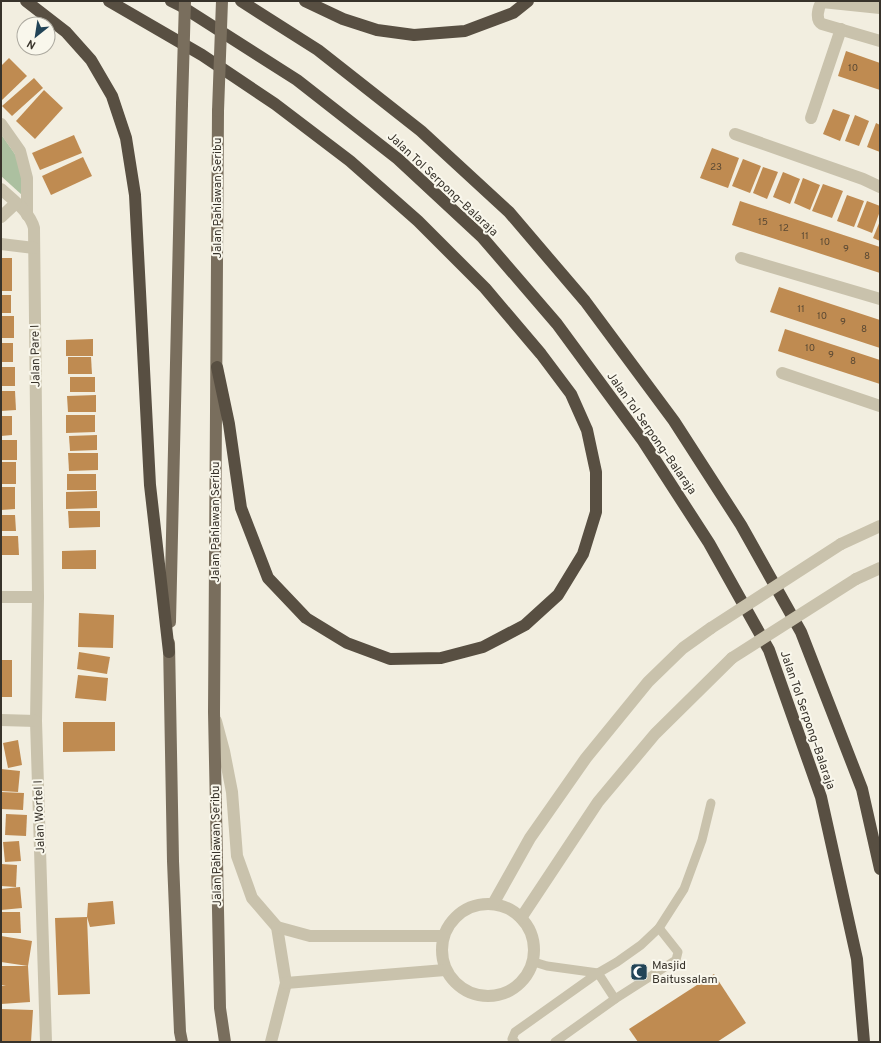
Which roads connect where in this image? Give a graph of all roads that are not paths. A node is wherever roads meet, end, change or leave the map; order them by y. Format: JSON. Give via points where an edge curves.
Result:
{"nodes":[{"id":1,"x":26,"y":1,"type":"edge"},
{"id":2,"x":108,"y":1,"type":"edge"},
{"id":3,"x":171,"y":1,"type":"edge"},
{"id":4,"x":184,"y":1,"type":"edge"},
{"id":5,"x":222,"y":1,"type":"edge"},
{"id":6,"x":241,"y":1,"type":"edge"},
{"id":7,"x":305,"y":1,"type":"edge"},
{"id":8,"x":528,"y":1,"type":"edge"},
{"id":9,"x":880,"y":8,"type":"edge"},
{"id":10,"x":841,"y":29,"type":"junction"},
{"id":11,"x":880,"y":40,"type":"edge"},
{"id":12,"x":811,"y":118,"type":"dead end"},
{"id":13,"x":1,"y":124,"type":"edge"},
{"id":14,"x":735,"y":134,"type":"dead end"},
{"id":15,"x":880,"y":187,"type":"edge"},
{"id":16,"x":1,"y":188,"type":"edge"},
{"id":17,"x":16,"y":203,"type":"junction"},
{"id":18,"x":27,"y":215,"type":"junction"},
{"id":19,"x":1,"y":217,"type":"edge"},
{"id":20,"x":1,"y":244,"type":"edge"},
{"id":21,"x":34,"y":248,"type":"junction"},
{"id":22,"x":742,"y":258,"type":"dead end"},
{"id":23,"x":880,"y":299,"type":"edge"},
{"id":24,"x":216,"y":367,"type":"junction"},
{"id":25,"x":782,"y":373,"type":"dead end"},
{"id":26,"x":880,"y":406,"type":"edge"},
{"id":27,"x":880,"y":526,"type":"edge"},
{"id":28,"x":880,"y":568,"type":"edge"},
{"id":29,"x":1,"y":597,"type":"edge"},
{"id":30,"x":38,"y":597,"type":"junction"},
{"id":31,"x":169,"y":652,"type":"junction"},
{"id":32,"x":214,"y":712,"type":"junction"},
{"id":33,"x":1,"y":720,"type":"edge"},
{"id":34,"x":36,"y":721,"type":"junction"},
{"id":35,"x":711,"y":803,"type":"dead end"},
{"id":36,"x":880,"y":869,"type":"edge"},
{"id":37,"x":493,"y":904,"type":"junction"},
{"id":38,"x":522,"y":918,"type":"junction"},
{"id":39,"x":277,"y":927,"type":"junction"},
{"id":40,"x":659,"y":928,"type":"junction"},
{"id":41,"x":443,"y":936,"type":"junction"},
{"id":42,"x":534,"y":962,"type":"junction"},
{"id":43,"x":445,"y":970,"type":"junction"},
{"id":44,"x":598,"y":973,"type":"junction"},
{"id":45,"x":286,"y":983,"type":"junction"},
{"id":46,"x":615,"y":999,"type":"junction"},
{"id":47,"x":48,"y":1041,"type":"edge"},
{"id":48,"x":182,"y":1042,"type":"edge"},
{"id":49,"x":225,"y":1042,"type":"edge"},
{"id":50,"x":271,"y":1042,"type":"edge"},
{"id":51,"x":515,"y":1042,"type":"edge"},
{"id":52,"x":555,"y":1042,"type":"edge"},
{"id":53,"x":864,"y":1042,"type":"edge"}],
"edges":[{"from":1,"to":31,"type":"highway","via":[[66,32],[91,60],[112,96],[126,138],[135,195],[150,485]]},
{"from":2,"to":24,"type":"highway","via":[[202,55],[275,104],[350,161],[418,221],[485,288],[571,394],[587,430],[596,472],[596,512],[583,554],[558,595],[525,625],[483,647],[442,658],[390,659],[348,643],[306,618],[268,578],[241,508],[229,424]]},
{"from":3,"to":53,"type":"highway","name":"Jalan Tol Serpong–Balaraja","via":[[297,80],[398,158],[482,237],[557,324],[643,441],[709,543],[769,650],[821,796],[857,959]]},
{"from":4,"to":31,"type":"main road","bridge":true},
{"from":5,"to":24,"type":"main road","name":"Jalan Pahlawan Seribu","bridge":true,"via":[[218,111]]},
{"from":6,"to":36,"type":"highway","name":"Jalan Tol Serpong–Balaraja","via":[[318,50],[422,131],[509,212],[585,301],[669,415],[741,525],[801,632],[862,789]]},
{"from":7,"to":8,"type":"highway","via":[[343,19],[377,30],[414,35],[465,31],[513,12]]},
{"from":9,"to":10,"type":"street","via":[[822,2],[819,22]]},
{"from":10,"to":11,"type":"street"},
{"from":10,"to":12,"type":"street"},
{"from":13,"to":18,"type":"street","name":"Jalan Pare I","via":[[20,151],[27,178]]},
{"from":14,"to":15,"type":"street"},
{"from":16,"to":17,"type":"street"},
{"from":17,"to":18,"type":"street"},
{"from":17,"to":19,"type":"street"},
{"from":18,"to":21,"type":"street","name":"Jalan Pare I","via":[[33,222]]},
{"from":20,"to":21,"type":"street"},
{"from":21,"to":30,"type":"street","name":"Jalan Pare I"},
{"from":22,"to":23,"type":"street"},
{"from":24,"to":32,"type":"main road","name":"Jalan Pahlawan Seribu"},
{"from":25,"to":26,"type":"street"},
{"from":27,"to":37,"type":"street","bridge":true,"via":[[841,544],[710,628],[683,648],[648,682],[586,758],[530,838]]},
{"from":28,"to":38,"type":"street","bridge":true,"via":[[856,579],[732,658],[655,734],[598,802]]},
{"from":29,"to":30,"type":"street"},
{"from":30,"to":34,"type":"street","name":"Jalan Wortel I"},
{"from":31,"to":48,"type":"main road","via":[[173,861]]},
{"from":32,"to":39,"type":"street","via":[[232,792],[237,856],[252,898]]},
{"from":32,"to":49,"type":"main road","name":"Jalan Pahlawan Seribu","via":[[220,1008]]},
{"from":33,"to":34,"type":"street"},
{"from":34,"to":47,"type":"street","name":"Jalan Wortel I"},
{"from":35,"to":40,"type":"lane","via":[[702,840],[684,889]]},
{"from":37,"to":38,"type":"street","via":[[508,909]]},
{"from":37,"to":41,"type":"street","via":[[477,905],[462,911],[450,922]]},
{"from":38,"to":42,"type":"street","via":[[530,932]]},
{"from":39,"to":41,"type":"street","via":[[310,936]]},
{"from":39,"to":45,"type":"street"},
{"from":40,"to":44,"type":"lane","via":[[641,945]]},
{"from":40,"to":46,"type":"lane","via":[[678,952],[676,960]]},
{"from":41,"to":43,"type":"street","via":[[441,948]]},
{"from":42,"to":43,"type":"street","via":[[526,978],[514,989],[499,996],[483,997],[468,992],[454,983]]},
{"from":42,"to":44,"type":"lane"},
{"from":43,"to":45,"type":"street"},
{"from":44,"to":46,"type":"lane"},
{"from":44,"to":51,"type":"lane","via":[[515,1032],[512,1039]]},
{"from":45,"to":50,"type":"street"},
{"from":46,"to":52,"type":"lane"}]}
